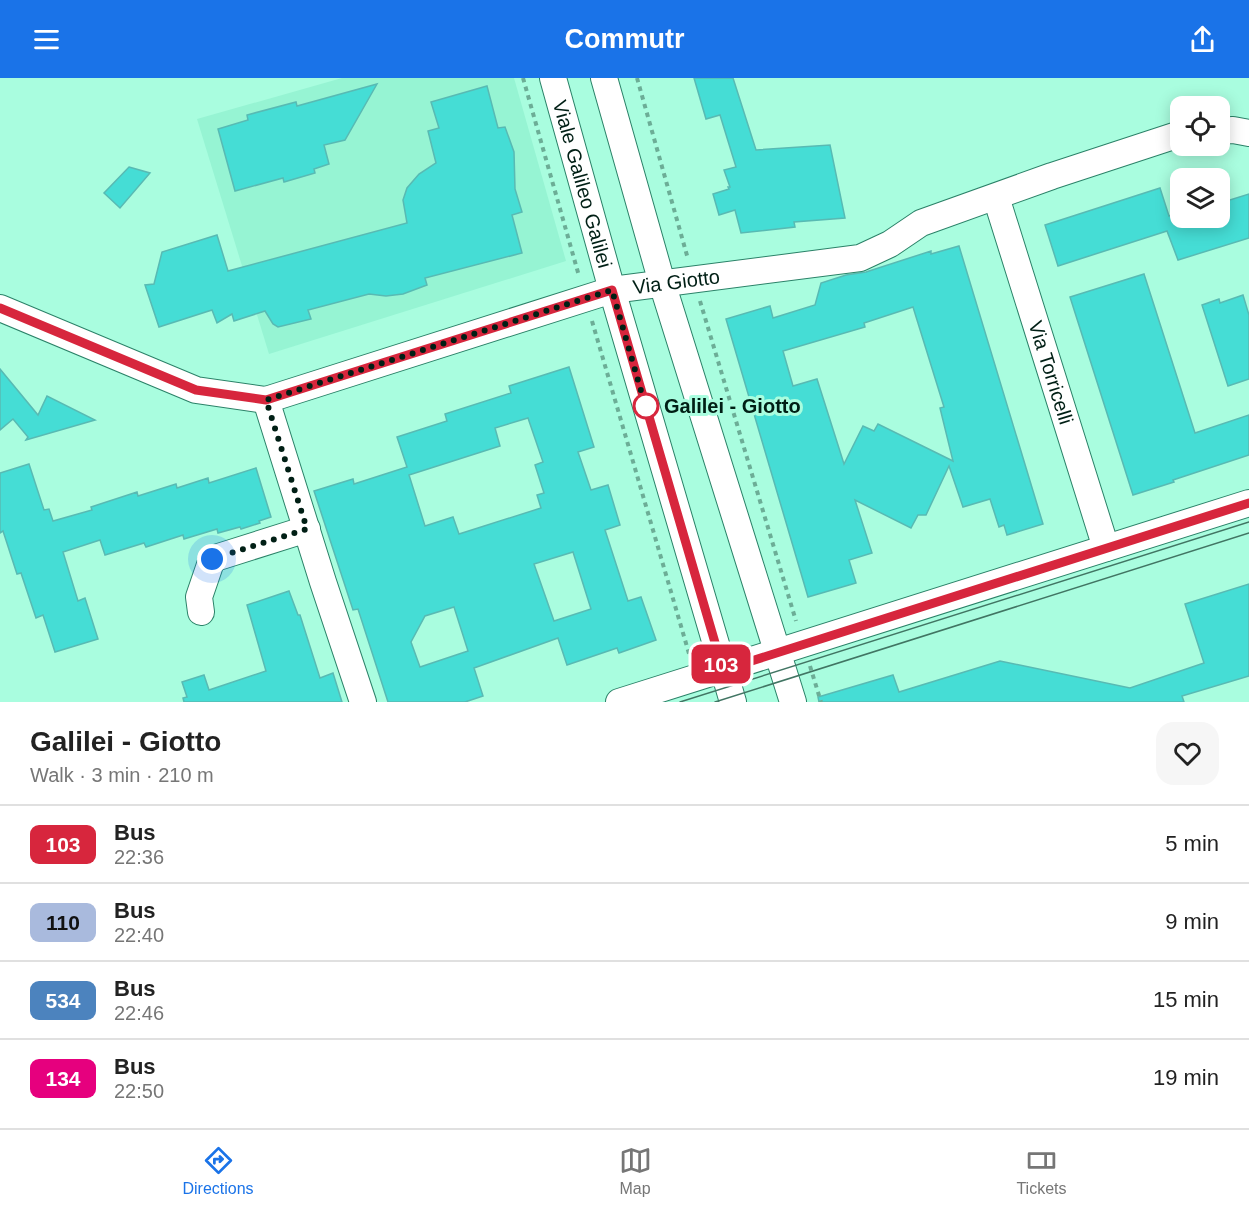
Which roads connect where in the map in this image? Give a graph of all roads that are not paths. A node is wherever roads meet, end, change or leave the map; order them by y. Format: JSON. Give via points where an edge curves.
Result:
{"nodes":[{"id":1,"x":552,"y":78,"type":"edge"},
{"id":2,"x":604,"y":78,"type":"edge"},
{"id":3,"x":1230,"y":130,"type":"edge"},
{"id":4,"x":1249,"y":133,"type":"edge"},
{"id":5,"x":1170,"y":137,"type":"edge"},
{"id":6,"x":996,"y":197,"type":"junction"},
{"id":7,"x":662,"y":283,"type":"junction"},
{"id":8,"x":612,"y":290,"type":"junction"},
{"id":9,"x":0,"y":308,"type":"edge"},
{"id":10,"x":266,"y":400,"type":"junction"},
{"id":11,"x":1249,"y":503,"type":"edge"},
{"id":12,"x":307,"y":529,"type":"junction"},
{"id":13,"x":1106,"y":548,"type":"junction"},
{"id":14,"x":201,"y":612,"type":"dead end"},
{"id":15,"x":777,"y":651,"type":"junction"},
{"id":16,"x":723,"y":670,"type":"junction"},
{"id":17,"x":363,"y":702,"type":"edge"},
{"id":18,"x":619,"y":702,"type":"edge"},
{"id":19,"x":733,"y":702,"type":"edge"},
{"id":20,"x":794,"y":702,"type":"edge"}],
"edges":[{"from":1,"to":8,"type":"street","name":"Viale Galileo Galilei"},
{"from":2,"to":7,"type":"street"},
{"from":3,"to":4,"type":"street"},
{"from":5,"to":6,"type":"street","name":"Via Giotto"},
{"from":6,"to":7,"type":"street","name":"Via Giotto","via":[[921,223],[860,258]]},
{"from":6,"to":13,"type":"street","name":"Via Torricelli"},
{"from":7,"to":8,"type":"street","name":"Via Giotto"},
{"from":7,"to":15,"type":"street"},
{"from":8,"to":10,"type":"street","name":"Via Giotto"},
{"from":8,"to":16,"type":"street","name":"Viale Galileo Galilei"},
{"from":9,"to":10,"type":"street","name":"Via Giotto","via":[[196,390]]},
{"from":10,"to":12,"type":"street"},
{"from":11,"to":13,"type":"street"},
{"from":12,"to":14,"type":"street","via":[[212,559],[199,597]]},
{"from":12,"to":17,"type":"street"},
{"from":13,"to":15,"type":"street"},
{"from":15,"to":16,"type":"street"},
{"from":15,"to":20,"type":"street"},
{"from":16,"to":18,"type":"street"},
{"from":16,"to":19,"type":"street","name":"Viale Galileo Galilei"}]}
